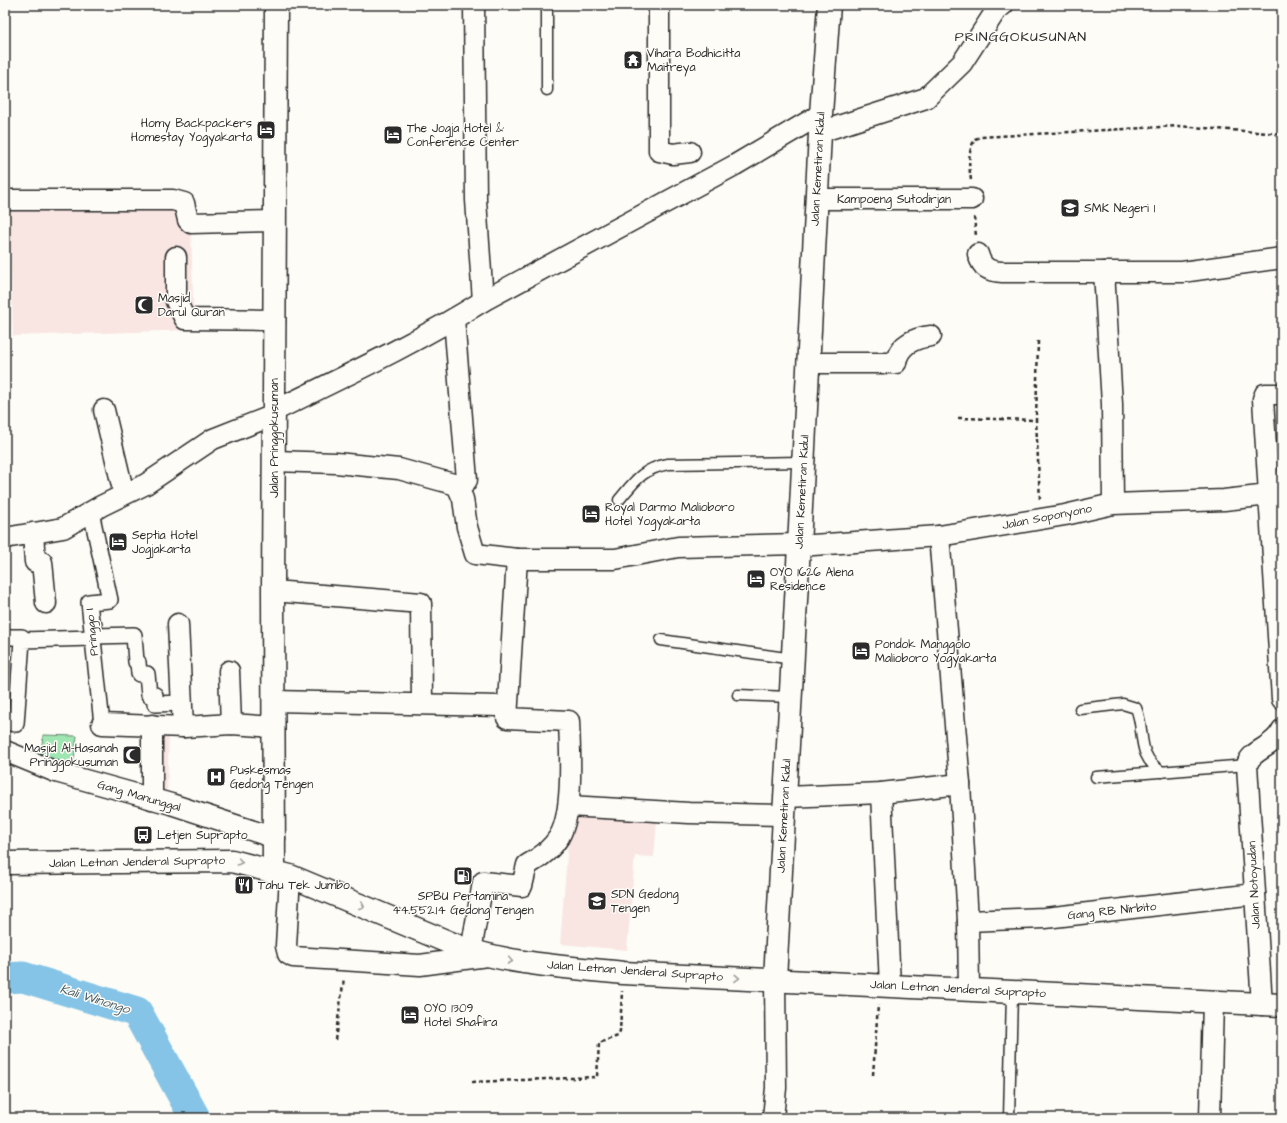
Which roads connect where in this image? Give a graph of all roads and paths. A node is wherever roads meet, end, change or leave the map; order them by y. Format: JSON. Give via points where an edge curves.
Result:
{"nodes":[{"id":1,"x":276,"y":5,"type":"edge"},
{"id":2,"x":474,"y":5,"type":"edge"},
{"id":3,"x":548,"y":5,"type":"edge"},
{"id":4,"x":658,"y":5,"type":"edge"},
{"id":5,"x":829,"y":5,"type":"edge"},
{"id":6,"x":1003,"y":5,"type":"edge"},
{"id":7,"x":547,"y":90,"type":"dead end"},
{"id":8,"x":820,"y":123,"type":"junction"},
{"id":9,"x":1282,"y":134,"type":"edge"},
{"id":10,"x":690,"y":152,"type":"dead end"},
{"id":11,"x":816,"y":199,"type":"junction"},
{"id":12,"x":972,"y":199,"type":"junction"},
{"id":13,"x":5,"y":200,"type":"edge"},
{"id":14,"x":275,"y":221,"type":"junction"},
{"id":15,"x":978,"y":254,"type":"joint"},
{"id":16,"x":176,"y":257,"type":"dead end"},
{"id":17,"x":1282,"y":258,"type":"edge"},
{"id":18,"x":1104,"y":272,"type":"junction"},
{"id":19,"x":483,"y":301,"type":"junction"},
{"id":20,"x":454,"y":319,"type":"junction"},
{"id":21,"x":275,"y":320,"type":"junction"},
{"id":22,"x":931,"y":336,"type":"dead end"},
{"id":23,"x":1038,"y":341,"type":"dead end"},
{"id":24,"x":808,"y":362,"type":"junction"},
{"id":25,"x":1282,"y":394,"type":"edge"},
{"id":26,"x":104,"y":410,"type":"dead end"},
{"id":27,"x":274,"y":413,"type":"junction"},
{"id":28,"x":958,"y":418,"type":"dead end"},
{"id":29,"x":1036,"y":420,"type":"junction"},
{"id":30,"x":274,"y":461,"type":"junction"},
{"id":31,"x":802,"y":462,"type":"junction"},
{"id":32,"x":457,"y":485,"type":"junction"},
{"id":33,"x":124,"y":494,"type":"junction"},
{"id":34,"x":1269,"y":495,"type":"junction"},
{"id":35,"x":619,"y":500,"type":"dead end"},
{"id":36,"x":1113,"y":504,"type":"junction"},
{"id":37,"x":91,"y":512,"type":"junction"},
{"id":38,"x":1276,"y":516,"type":"edge"},
{"id":39,"x":1041,"y":518,"type":"junction"},
{"id":40,"x":33,"y":534,"type":"junction"},
{"id":41,"x":939,"y":536,"type":"junction"},
{"id":42,"x":5,"y":538,"type":"edge"},
{"id":43,"x":799,"y":545,"type":"junction"},
{"id":44,"x":1278,"y":551,"type":"edge"},
{"id":45,"x":517,"y":560,"type":"junction"},
{"id":46,"x":273,"y":591,"type":"junction"},
{"id":47,"x":94,"y":602,"type":"junction"},
{"id":48,"x":46,"y":603,"type":"dead end"},
{"id":49,"x":178,"y":624,"type":"dead end"},
{"id":50,"x":5,"y":637,"type":"edge"},
{"id":51,"x":93,"y":638,"type":"junction"},
{"id":52,"x":22,"y":640,"type":"junction"},
{"id":53,"x":661,"y":640,"type":"dead end"},
{"id":54,"x":793,"y":659,"type":"junction"},
{"id":55,"x":229,"y":671,"type":"dead end"},
{"id":56,"x":738,"y":695,"type":"dead end"},
{"id":57,"x":791,"y":697,"type":"junction"},
{"id":58,"x":1282,"y":699,"type":"edge"},
{"id":59,"x":274,"y":701,"type":"junction"},
{"id":60,"x":183,"y":703,"type":"junction"},
{"id":61,"x":422,"y":703,"type":"junction"},
{"id":62,"x":499,"y":706,"type":"dead end"},
{"id":63,"x":1080,"y":709,"type":"dead end"},
{"id":64,"x":5,"y":722,"type":"edge"},
{"id":65,"x":102,"y":724,"type":"joint"},
{"id":66,"x":231,"y":724,"type":"junction"},
{"id":67,"x":152,"y":725,"type":"junction"},
{"id":68,"x":183,"y":727,"type":"junction"},
{"id":69,"x":274,"y":727,"type":"junction"},
{"id":70,"x":1281,"y":734,"type":"edge"},
{"id":71,"x":5,"y":752,"type":"edge"},
{"id":72,"x":1247,"y":765,"type":"junction"},
{"id":73,"x":1162,"y":772,"type":"junction"},
{"id":74,"x":1096,"y":777,"type":"dead end"},
{"id":75,"x":960,"y":784,"type":"junction"},
{"id":76,"x":881,"y":793,"type":"junction"},
{"id":77,"x":152,"y":799,"type":"junction"},
{"id":78,"x":569,"y":806,"type":"junction"},
{"id":79,"x":785,"y":806,"type":"junction"},
{"id":80,"x":274,"y":838,"type":"junction"},
{"id":81,"x":5,"y":863,"type":"edge"},
{"id":82,"x":282,"y":873,"type":"junction"},
{"id":83,"x":1255,"y":894,"type":"junction"},
{"id":84,"x":968,"y":921,"type":"junction"},
{"id":85,"x":479,"y":953,"type":"junction"},
{"id":86,"x":347,"y":960,"type":"junction"},
{"id":87,"x":623,"y":973,"type":"junction"},
{"id":88,"x":775,"y":979,"type":"junction"},
{"id":89,"x":969,"y":989,"type":"junction"},
{"id":90,"x":1012,"y":992,"type":"junction"},
{"id":91,"x":884,"y":993,"type":"junction"},
{"id":92,"x":1213,"y":1002,"type":"junction"},
{"id":93,"x":1272,"y":1005,"type":"edge"},
{"id":94,"x":335,"y":1040,"type":"dead end"},
{"id":95,"x":873,"y":1075,"type":"dead end"},
{"id":96,"x":472,"y":1082,"type":"dead end"},
{"id":97,"x":773,"y":1118,"type":"edge"},
{"id":98,"x":1009,"y":1118,"type":"edge"},
{"id":99,"x":1210,"y":1118,"type":"edge"}],
"edges":[{"from":1,"to":14,"type":"street","name":"Jalan Pringgokusuman"},
{"from":2,"to":19,"type":"street","via":[[476,200]]},
{"from":3,"to":7,"type":"lane"},
{"from":4,"to":10,"type":"street","via":[[659,151],[673,154]]},
{"from":5,"to":8,"type":"street","name":"Jalan Kemetiran Kidul"},
{"from":6,"to":8,"type":"street","via":[[997,9],[962,63],[926,98]]},
{"from":8,"to":11,"type":"street","name":"Jalan Kemetiran Kidul"},
{"from":8,"to":19,"type":"street","via":[[735,165]]},
{"from":9,"to":12,"type":"path","via":[[1178,126],[981,137],[975,139],[971,146],[968,160]]},
{"from":11,"to":12,"type":"street","name":"Kampoeng Sutodirjan"},
{"from":11,"to":24,"type":"street","name":"Jalan Kemetiran Kidul"},
{"from":12,"to":15,"type":"path"},
{"from":13,"to":14,"type":"street","via":[[173,200],[184,204],[191,223]]},
{"from":14,"to":21,"type":"street","name":"Jalan Pringgokusuman"},
{"from":15,"to":18,"type":"street","via":[[985,268],[992,271]]},
{"from":16,"to":21,"type":"street","via":[[176,301],[186,319]]},
{"from":17,"to":18,"type":"street","via":[[1182,272]]},
{"from":18,"to":36,"type":"street","via":[[1112,404]]},
{"from":19,"to":20,"type":"street"},
{"from":20,"to":27,"type":"street"},
{"from":20,"to":32,"type":"street","via":[[467,480],[464,484]]},
{"from":21,"to":27,"type":"street","name":"Jalan Pringgokusuman"},
{"from":22,"to":24,"type":"street","via":[[917,338],[908,343],[897,355],[896,363]]},
{"from":23,"to":29,"type":"path"},
{"from":24,"to":31,"type":"street","name":"Jalan Kemetiran Kidul"},
{"from":25,"to":34,"type":"street","via":[[1265,394],[1263,399]]},
{"from":26,"to":33,"type":"street"},
{"from":27,"to":30,"type":"street","name":"Jalan Pringgokusuman"},
{"from":27,"to":33,"type":"street","via":[[213,439],[146,484]]},
{"from":28,"to":29,"type":"path"},
{"from":29,"to":39,"type":"path"},
{"from":30,"to":32,"type":"street","via":[[399,469]]},
{"from":30,"to":46,"type":"street","name":"Jalan Pringgokusuman"},
{"from":31,"to":35,"type":"lane","via":[[668,464],[653,467],[640,475]]},
{"from":31,"to":43,"type":"street","name":"Jalan Kemetiran Kidul"},
{"from":32,"to":45,"type":"street","name":"Jalan Soponyono","via":[[464,498],[467,527],[475,554]]},
{"from":33,"to":37,"type":"street"},
{"from":34,"to":36,"type":"street","name":"Jalan Soponyono","via":[[1224,500]]},
{"from":34,"to":38,"type":"street"},
{"from":36,"to":39,"type":"street","name":"Jalan Soponyono"},
{"from":37,"to":40,"type":"street","via":[[63,528]]},
{"from":37,"to":47,"type":"street","name":"Pringgo I","via":[[110,600]]},
{"from":38,"to":44,"type":"street"},
{"from":39,"to":41,"type":"street","name":"Jalan Soponyono"},
{"from":40,"to":42,"type":"street"},
{"from":40,"to":48,"type":"street","via":[[35,562],[42,562]]},
{"from":41,"to":43,"type":"street","name":"Jalan Soponyono","via":[[825,546]]},
{"from":41,"to":75,"type":"street"},
{"from":43,"to":45,"type":"street","name":"Jalan Soponyono","via":[[678,547],[615,559]]},
{"from":43,"to":54,"type":"street","name":"Jalan Kemetiran Kidul"},
{"from":44,"to":58,"type":"street"},
{"from":45,"to":78,"type":"street","via":[[507,718],[569,721]]},
{"from":46,"to":59,"type":"street","name":"Jalan Pringgokusuman"},
{"from":46,"to":61,"type":"street","via":[[421,603]]},
{"from":47,"to":51,"type":"street","name":"Pringgo I","via":[[89,602]]},
{"from":47,"to":60,"type":"street","via":[[95,636],[134,635],[136,662],[139,674],[147,674],[149,696],[155,695],[155,704]]},
{"from":49,"to":60,"type":"street"},
{"from":50,"to":52,"type":"street","via":[[22,637]]},
{"from":51,"to":52,"type":"street"},
{"from":51,"to":65,"type":"street","name":"Pringgo I"},
{"from":52,"to":64,"type":"street","via":[[16,724]]},
{"from":53,"to":54,"type":"lane"},
{"from":54,"to":57,"type":"street","name":"Jalan Kemetiran Kidul"},
{"from":55,"to":66,"type":"street"},
{"from":56,"to":57,"type":"lane"},
{"from":57,"to":79,"type":"street","name":"Jalan Kemetiran Kidul"},
{"from":59,"to":61,"type":"street"},
{"from":59,"to":69,"type":"street","name":"Jalan Pringgokusuman"},
{"from":60,"to":68,"type":"street"},
{"from":61,"to":62,"type":"street"},
{"from":63,"to":73,"type":"lane","via":[[1123,704],[1136,708],[1144,752],[1153,766]]},
{"from":65,"to":67,"type":"street"},
{"from":66,"to":68,"type":"street"},
{"from":66,"to":69,"type":"street"},
{"from":67,"to":68,"type":"street"},
{"from":67,"to":77,"type":"street"},
{"from":69,"to":80,"type":"street","name":"Jalan Pringgokusuman"},
{"from":70,"to":72,"type":"street","via":[[1253,755]]},
{"from":71,"to":77,"type":"street","name":"Gang Manunggal","via":[[56,772]]},
{"from":72,"to":73,"type":"lane"},
{"from":72,"to":83,"type":"street","name":"Jalan Notoyudan"},
{"from":73,"to":74,"type":"lane"},
{"from":75,"to":76,"type":"street"},
{"from":75,"to":84,"type":"street"},
{"from":76,"to":79,"type":"street"},
{"from":76,"to":91,"type":"street"},
{"from":77,"to":80,"type":"street","name":"Gang Manunggal"},
{"from":78,"to":79,"type":"street","via":[[689,812]]},
{"from":78,"to":85,"type":"street","via":[[559,837],[542,857],[527,865],[522,886],[483,882]]},
{"from":79,"to":88,"type":"street","name":"Jalan Kemetiran Kidul"},
{"from":80,"to":82,"type":"street","name":"Jalan Pringgokusuman"},
{"from":81,"to":82,"type":"street","name":"Jalan Letnan Jenderal Suprapto","one_way":true,"via":[[211,860],[232,861]]},
{"from":82,"to":85,"type":"street","name":"Jalan Letnan Jenderal Suprapto","one_way":true},
{"from":82,"to":86,"type":"street","via":[[288,954],[293,957]]},
{"from":83,"to":84,"type":"street","name":"Gang RB Nirbito","via":[[1045,918]]},
{"from":83,"to":93,"type":"street","name":"Jalan Notoyudan"},
{"from":84,"to":89,"type":"street"},
{"from":85,"to":86,"type":"street","via":[[420,965]]},
{"from":85,"to":87,"type":"street","name":"Jalan Letnan Jenderal Suprapto","one_way":true,"via":[[524,963]]},
{"from":86,"to":94,"type":"path"},
{"from":87,"to":88,"type":"street","name":"Jalan Letnan Jenderal Suprapto","one_way":true},
{"from":87,"to":96,"type":"path","via":[[620,1032],[618,1036],[599,1043],[597,1077]]},
{"from":88,"to":91,"type":"street","name":"Jalan Letnan Jenderal Suprapto"},
{"from":88,"to":97,"type":"street","via":[[776,1088]]},
{"from":89,"to":90,"type":"street","name":"Jalan Letnan Jenderal Suprapto"},
{"from":89,"to":91,"type":"street","name":"Jalan Letnan Jenderal Suprapto"},
{"from":90,"to":92,"type":"street","name":"Jalan Letnan Jenderal Suprapto"},
{"from":90,"to":98,"type":"lane"},
{"from":91,"to":95,"type":"path"},
{"from":92,"to":93,"type":"street","name":"Jalan Letnan Jenderal Suprapto"},
{"from":92,"to":99,"type":"street"}]}
